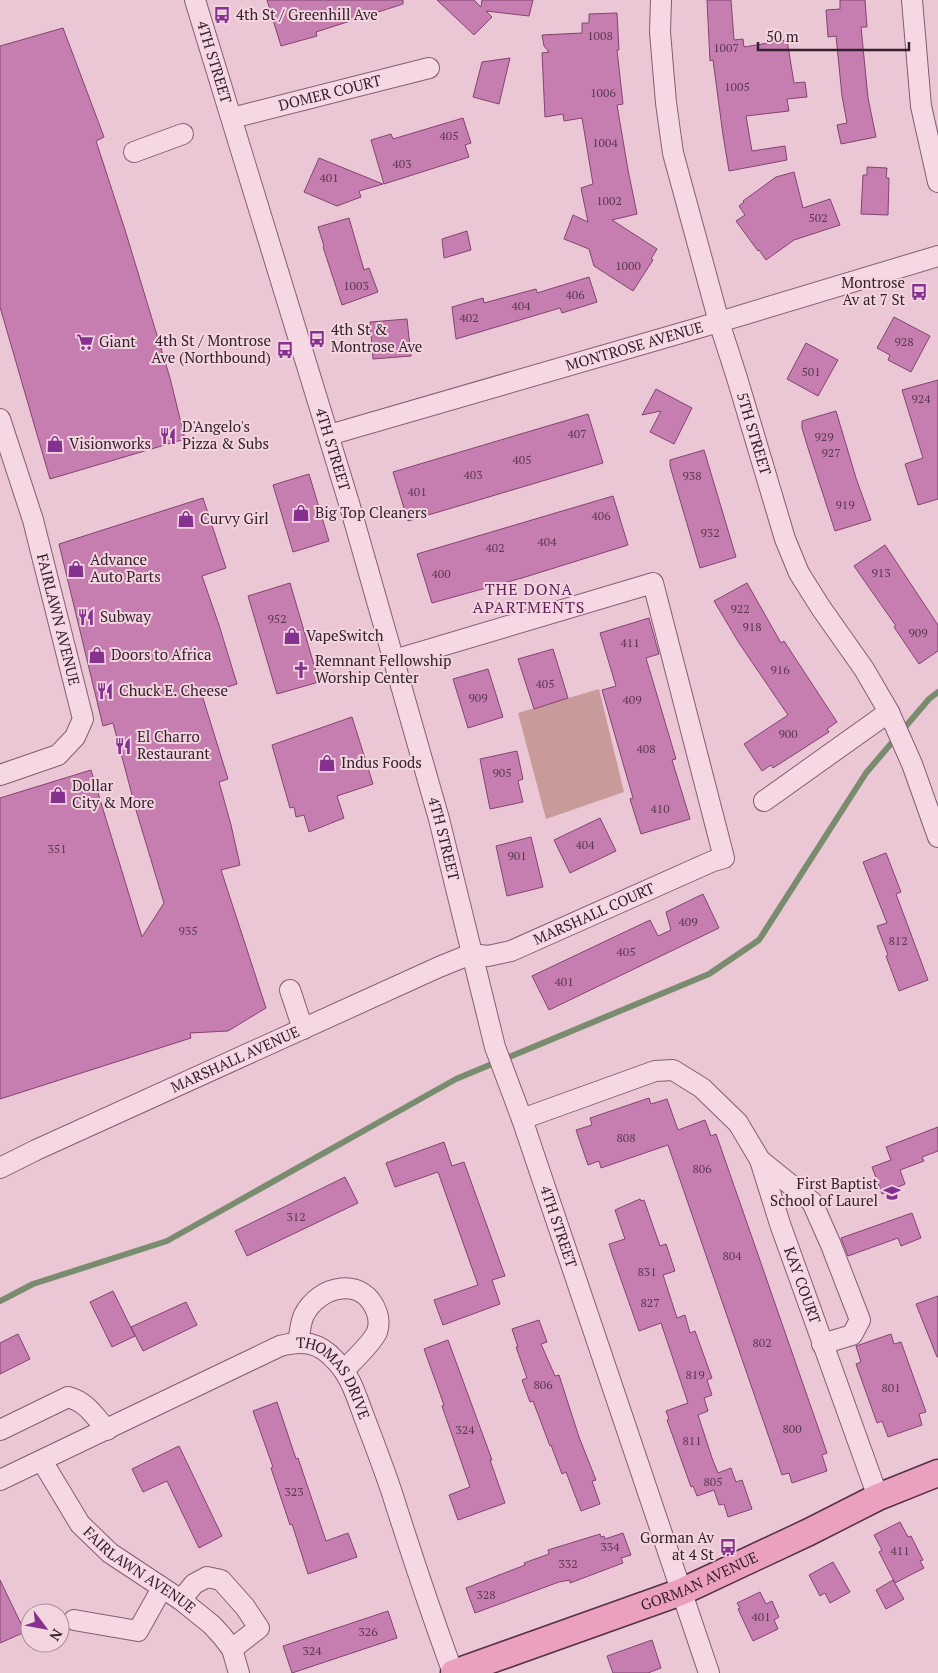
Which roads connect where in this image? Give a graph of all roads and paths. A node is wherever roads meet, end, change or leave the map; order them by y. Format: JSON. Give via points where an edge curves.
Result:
{"nodes":[{"id":1,"x":195,"y":0,"type":"edge"},
{"id":2,"x":660,"y":0,"type":"edge"},
{"id":3,"x":912,"y":0,"type":"edge"},
{"id":4,"x":429,"y":68,"type":"dead end"},
{"id":5,"x":232,"y":118,"type":"junction"},
{"id":6,"x":183,"y":134,"type":"dead end"},
{"id":7,"x":134,"y":152,"type":"dead end"},
{"id":8,"x":938,"y":182,"type":"edge"},
{"id":9,"x":938,"y":256,"type":"edge"},
{"id":10,"x":719,"y":322,"type":"junction"},
{"id":11,"x":0,"y":419,"type":"edge"},
{"id":12,"x":329,"y":435,"type":"junction"},
{"id":13,"x":394,"y":660,"type":"junction"},
{"id":14,"x":888,"y":712,"type":"junction"},
{"id":15,"x":0,"y":775,"type":"edge"},
{"id":16,"x":764,"y":801,"type":"dead end"},
{"id":17,"x":938,"y":837,"type":"edge"},
{"id":18,"x":471,"y":954,"type":"junction"},
{"id":19,"x":290,"y":990,"type":"dead end"},
{"id":20,"x":303,"y":1029,"type":"junction"},
{"id":21,"x":522,"y":1119,"type":"junction"},
{"id":22,"x":760,"y":1160,"type":"junction"},
{"id":23,"x":0,"y":1168,"type":"edge"},
{"id":24,"x":298,"y":1342,"type":"junction"},
{"id":25,"x":822,"y":1344,"type":"junction"},
{"id":26,"x":344,"y":1370,"type":"junction"},
{"id":27,"x":0,"y":1430,"type":"edge"},
{"id":28,"x":107,"y":1430,"type":"junction"},
{"id":29,"x":42,"y":1461,"type":"junction"},
{"id":30,"x":938,"y":1473,"type":"edge"},
{"id":31,"x":0,"y":1480,"type":"edge"},
{"id":32,"x":878,"y":1497,"type":"junction"},
{"id":33,"x":162,"y":1588,"type":"junction"},
{"id":34,"x":681,"y":1592,"type":"junction"},
{"id":35,"x":181,"y":1600,"type":"junction"},
{"id":36,"x":74,"y":1620,"type":"dead end"},
{"id":37,"x":232,"y":1650,"type":"junction"},
{"id":38,"x":239,"y":1673,"type":"edge"},
{"id":39,"x":453,"y":1673,"type":"edge"},
{"id":40,"x":709,"y":1673,"type":"edge"}],
"edges":[{"from":1,"to":5,"type":"street","name":"4TH STREET"},
{"from":2,"to":10,"type":"street","name":"5TH STREET","via":[[666,103],[673,153]]},
{"from":3,"to":8,"type":"street","via":[[921,106]]},
{"from":4,"to":5,"type":"street","name":"DOMER COURT"},
{"from":5,"to":12,"type":"street","name":"4TH STREET"},
{"from":6,"to":7,"type":"street"},
{"from":9,"to":10,"type":"street","name":"MONTROSE AVENUE"},
{"from":10,"to":12,"type":"street","name":"MONTROSE AVENUE"},
{"from":10,"to":14,"type":"street","name":"5TH STREET","via":[[791,554],[812,594],[864,670]]},
{"from":11,"to":15,"type":"street","name":"FAIRLAWN AVENUE","via":[[33,520],[83,719],[75,737],[58,755]]},
{"from":12,"to":13,"type":"street","name":"4TH STREET"},
{"from":13,"to":18,"type":"street","name":"4TH STREET","via":[[439,819]]},
{"from":13,"to":18,"type":"street","name":"MARSHALL COURT","via":[[652,583],[724,858],[511,951],[488,956]]},
{"from":14,"to":16,"type":"street"},
{"from":14,"to":17,"type":"street","name":"5TH STREET","via":[[909,757]]},
{"from":18,"to":20,"type":"street","name":"MARSHALL AVENUE"},
{"from":18,"to":21,"type":"street","name":"4TH STREET","via":[[494,1047]]},
{"from":19,"to":20,"type":"street"},
{"from":20,"to":23,"type":"street","name":"MARSHALL AVENUE"},
{"from":21,"to":22,"type":"street","name":"KAY COURT","via":[[655,1071],[673,1070],[702,1088],[738,1123]]},
{"from":21,"to":34,"type":"street","name":"4TH STREET"},
{"from":22,"to":25,"type":"street","name":"KAY COURT"},
{"from":22,"to":25,"type":"street","via":[[812,1202],[860,1320],[852,1335]]},
{"from":24,"to":26,"type":"street","name":"THOMAS DRIVE","via":[[322,1349]]},
{"from":24,"to":26,"type":"street","via":[[303,1316],[314,1300],[336,1288],[356,1289],[366,1294],[379,1319],[377,1332]]},
{"from":24,"to":28,"type":"street","name":"THOMAS DRIVE","via":[[280,1346]]},
{"from":25,"to":32,"type":"street","name":"KAY COURT"},
{"from":26,"to":39,"type":"street","name":"THOMAS DRIVE","via":[[378,1452]]},
{"from":27,"to":28,"type":"street","via":[[68,1397],[86,1406]]},
{"from":28,"to":29,"type":"street","name":"THOMAS DRIVE"},
{"from":29,"to":31,"type":"street","name":"THOMAS DRIVE"},
{"from":29,"to":33,"type":"street","name":"FAIRLAWN AVENUE","via":[[80,1524],[110,1553]]},
{"from":30,"to":32,"type":"main road","name":"GORMAN AVENUE"},
{"from":32,"to":34,"type":"main road","name":"GORMAN AVENUE"},
{"from":33,"to":35,"type":"street","name":"FAIRLAWN AVENUE"},
{"from":33,"to":36,"type":"street","via":[[138,1631]]},
{"from":34,"to":39,"type":"main road","name":"GORMAN AVENUE"},
{"from":34,"to":40,"type":"street","name":"4TH STREET"},
{"from":35,"to":37,"type":"street","name":"FAIRLAWN AVENUE","via":[[212,1625]]},
{"from":35,"to":37,"type":"street","via":[[194,1584],[207,1577],[221,1580],[259,1628]]},
{"from":37,"to":38,"type":"street","name":"FAIRLAWN AVENUE"}]}
